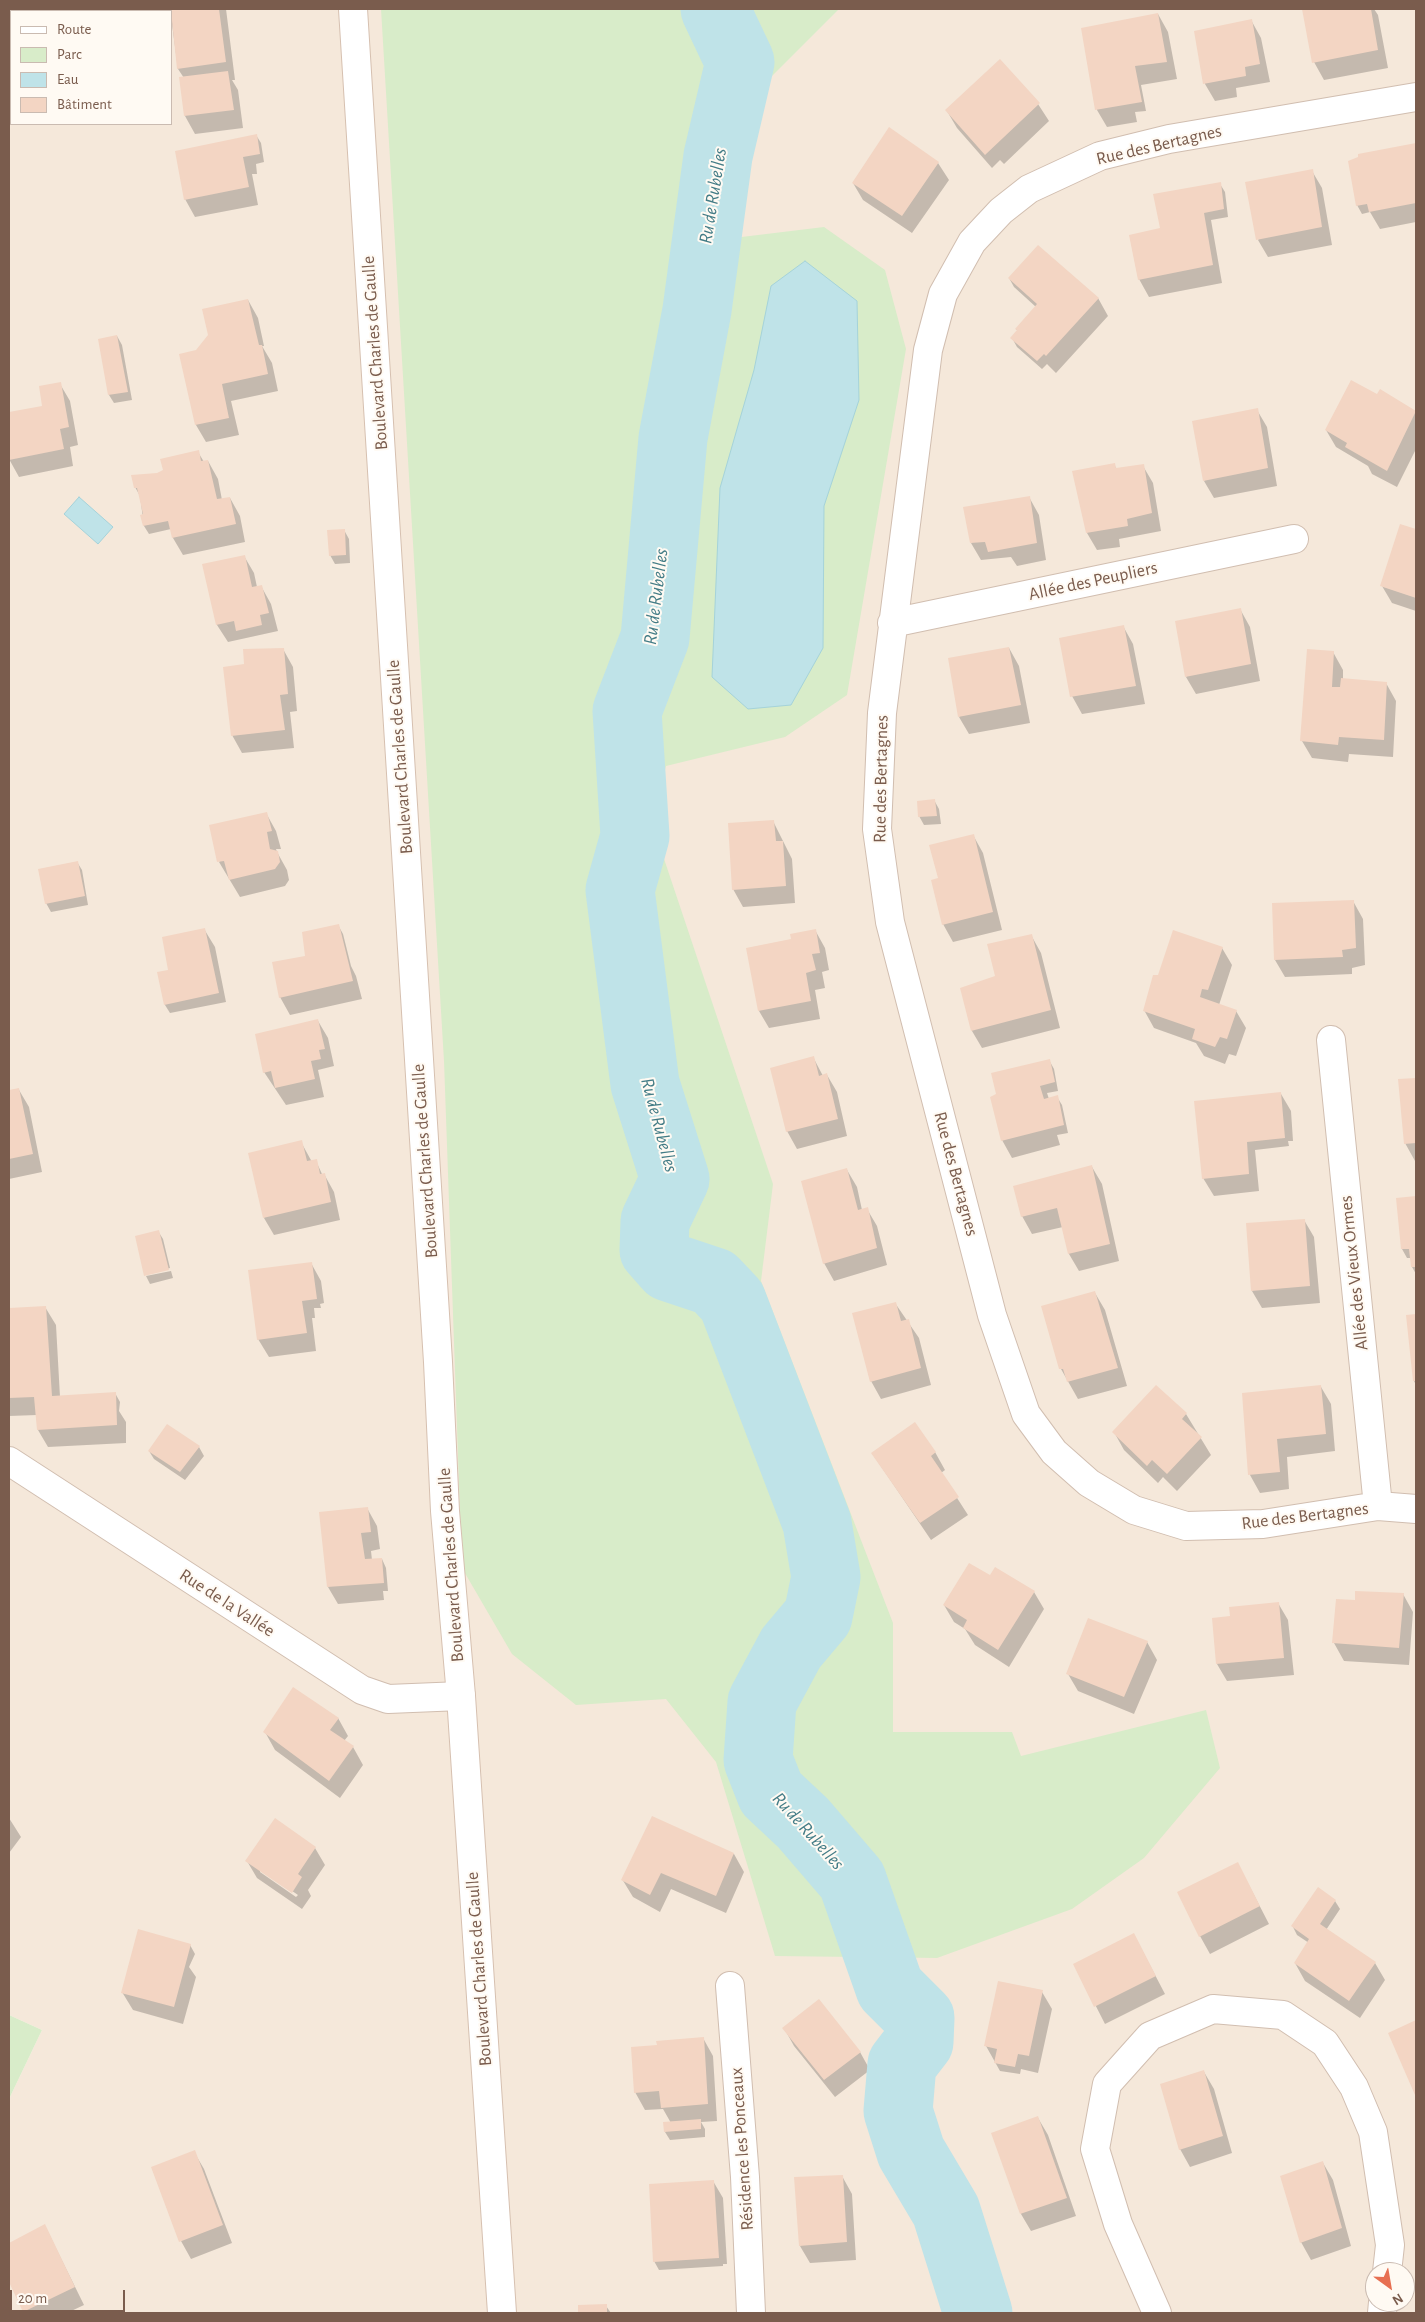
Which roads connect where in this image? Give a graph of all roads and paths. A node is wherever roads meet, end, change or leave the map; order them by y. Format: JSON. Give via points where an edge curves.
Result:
{"nodes":[{"id":1,"x":353,"y":9,"type":"edge"},
{"id":2,"x":1416,"y":97,"type":"edge"},
{"id":3,"x":1294,"y":539,"type":"dead end"},
{"id":4,"x":892,"y":623,"type":"junction"},
{"id":5,"x":1331,"y":1040,"type":"dead end"},
{"id":6,"x":9,"y":1461,"type":"edge"},
{"id":7,"x":1378,"y":1506,"type":"junction"},
{"id":8,"x":1416,"y":1509,"type":"edge"},
{"id":9,"x":461,"y":1696,"type":"junction"},
{"id":10,"x":730,"y":1986,"type":"dead end"},
{"id":11,"x":1388,"y":2262,"type":"edge"},
{"id":12,"x":502,"y":2313,"type":"edge"},
{"id":13,"x":751,"y":2313,"type":"edge"},
{"id":14,"x":1157,"y":2313,"type":"edge"}],
"edges":[{"from":1,"to":9,"type":"street","name":"Boulevard Charles de Gaulle","via":[[445,1511]]},
{"from":2,"to":4,"type":"street","name":"Rue des Bertagnes","via":[[1169,139],[1100,156],[1029,189],[1000,211],[972,242],[943,294],[928,350]]},
{"from":3,"to":4,"type":"street","name":"Allée des Peupliers"},
{"from":4,"to":7,"type":"street","name":"Rue des Bertagnes","via":[[882,713],[877,829],[890,922],[992,1314],[1026,1414],[1054,1452],[1089,1483],[1134,1510],[1186,1526],[1263,1524]]},
{"from":5,"to":7,"type":"street","name":"Allée des Vieux Ormes"},
{"from":6,"to":9,"type":"street","name":"Rue de la Vallée","via":[[362,1690],[388,1699]]},
{"from":7,"to":8,"type":"street","name":"Rue des Bertagnes"},
{"from":9,"to":12,"type":"street","name":"Boulevard Charles de Gaulle"},
{"from":10,"to":13,"type":"street","name":"Résidence les Ponceaux","via":[[745,2176]]},
{"from":11,"to":14,"type":"street","via":[[1390,2244],[1373,2132],[1354,2087],[1324,2043],[1283,2015],[1212,2009],[1150,2036],[1107,2084],[1095,2149],[1118,2224]]}]}
